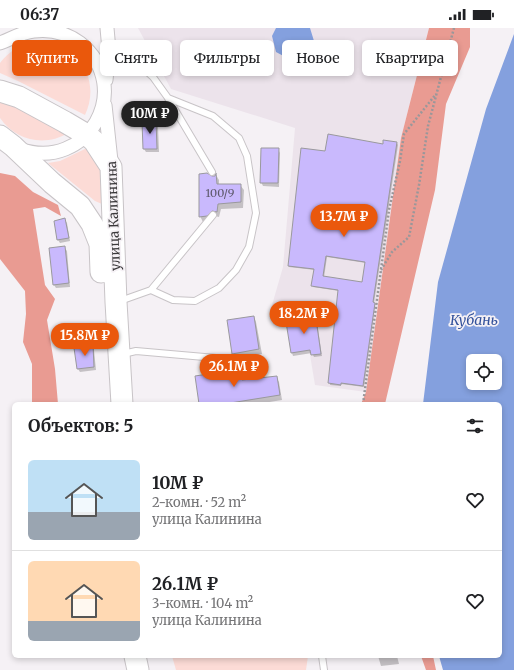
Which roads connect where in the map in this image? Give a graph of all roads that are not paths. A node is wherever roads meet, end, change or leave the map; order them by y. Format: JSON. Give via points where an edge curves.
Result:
{"nodes":[{"id":1,"x":28,"y":28,"type":"edge"},
{"id":2,"x":107,"y":28,"type":"edge"},
{"id":3,"x":14,"y":37,"type":"junction"},
{"id":4,"x":108,"y":40,"type":"edge"},
{"id":5,"x":0,"y":43,"type":"edge"},
{"id":6,"x":0,"y":48,"type":"edge"},
{"id":7,"x":106,"y":76,"type":"edge"},
{"id":8,"x":152,"y":76,"type":"edge"},
{"id":9,"x":0,"y":91,"type":"edge"},
{"id":10,"x":104,"y":94,"type":"junction"},
{"id":11,"x":168,"y":98,"type":"junction"},
{"id":12,"x":87,"y":135,"type":"junction"},
{"id":13,"x":6,"y":141,"type":"edge"},
{"id":14,"x":112,"y":167,"type":"junction"},
{"id":15,"x":212,"y":172,"type":"dead end"},
{"id":16,"x":213,"y":215,"type":"dead end"},
{"id":17,"x":151,"y":290,"type":"junction"},
{"id":18,"x":116,"y":302,"type":"junction"},
{"id":19,"x":119,"y":355,"type":"junction"},
{"id":20,"x":250,"y":361,"type":"dead end"},
{"id":21,"x":110,"y":402,"type":"edge"},
{"id":22,"x":122,"y":402,"type":"edge"},
{"id":23,"x":135,"y":658,"type":"edge"},
{"id":24,"x":149,"y":658,"type":"edge"},
{"id":25,"x":322,"y":658,"type":"edge"},
{"id":26,"x":138,"y":670,"type":"edge"},
{"id":27,"x":152,"y":670,"type":"edge"},
{"id":28,"x":324,"y":670,"type":"edge"}],
"edges":[{"from":1,"to":3,"type":"street"},
{"from":2,"to":4,"type":"street","name":"улица Калинина"},
{"from":3,"to":5,"type":"street"},
{"from":3,"to":6,"type":"street"},
{"from":3,"to":10,"type":"street","via":[[47,30],[73,38],[87,49],[97,62],[103,78]]},
{"from":7,"to":10,"type":"street","name":"улица Калинина"},
{"from":8,"to":11,"type":"lane"},
{"from":9,"to":12,"type":"highway","via":[[19,97]]},
{"from":10,"to":12,"type":"street","via":[[99,116]]},
{"from":10,"to":14,"type":"street","name":"улица Калинина"},
{"from":11,"to":15,"type":"lane"},
{"from":11,"to":17,"type":"lane","via":[[213,116],[239,138],[247,156],[256,213],[249,247],[236,270],[219,288],[195,301],[173,300]]},
{"from":12,"to":13,"type":"street","via":[[72,146],[48,154],[30,152]]},
{"from":12,"to":14,"type":"highway"},
{"from":13,"to":21,"type":"highway","name":"улица Калинина","via":[[80,206],[92,224],[100,244]]},
{"from":14,"to":18,"type":"highway","name":"улица Калинина"},
{"from":16,"to":17,"type":"lane"},
{"from":17,"to":18,"type":"lane"},
{"from":18,"to":19,"type":"highway","name":"улица Калинина"},
{"from":19,"to":20,"type":"lane","via":[[136,351]]},
{"from":19,"to":22,"type":"highway","name":"улица Калинина"},
{"from":23,"to":26,"type":"highway"},
{"from":24,"to":27,"type":"highway"},
{"from":25,"to":28,"type":"lane"}]}
